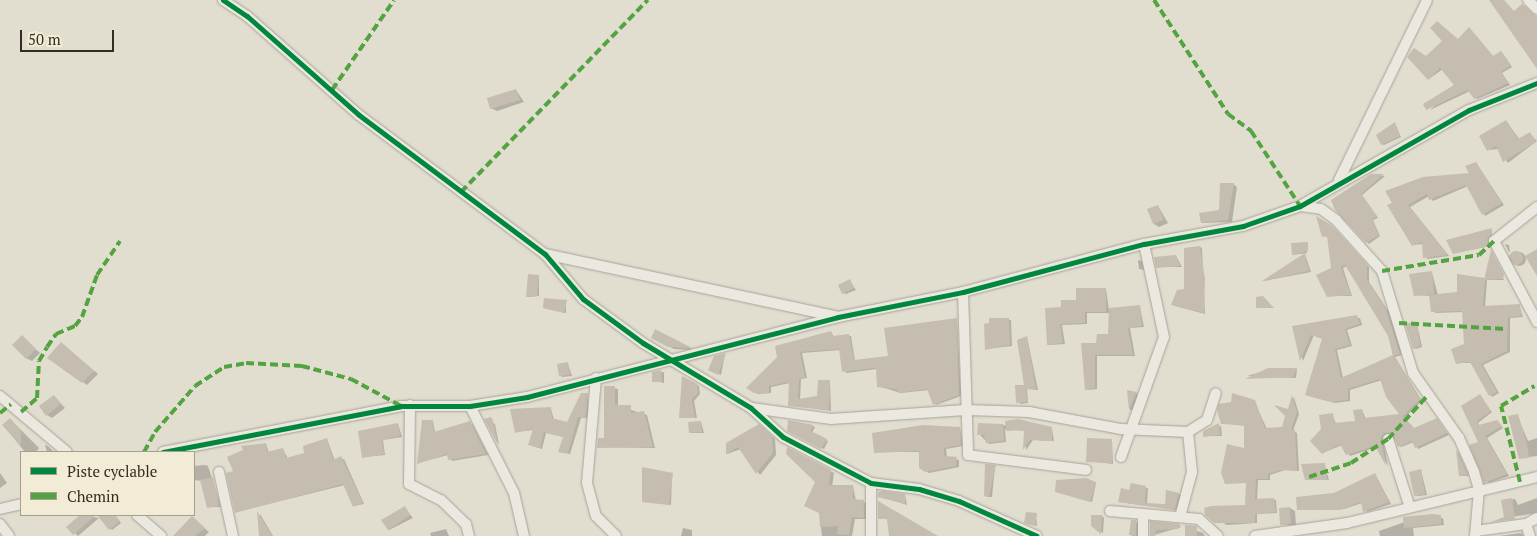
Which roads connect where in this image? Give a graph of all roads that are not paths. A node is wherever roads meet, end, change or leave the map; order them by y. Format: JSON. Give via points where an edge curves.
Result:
{"nodes":[{"id":1,"x":223,"y":0,"type":"edge"},
{"id":2,"x":1427,"y":0,"type":"edge"},
{"id":3,"x":1528,"y":0,"type":"edge"},
{"id":4,"x":1537,"y":9,"type":"edge"},
{"id":5,"x":1537,"y":83,"type":"edge"},
{"id":6,"x":1339,"y":180,"type":"junction"},
{"id":7,"x":1300,"y":206,"type":"junction"},
{"id":8,"x":1537,"y":207,"type":"edge"},
{"id":9,"x":1144,"y":244,"type":"junction"},
{"id":10,"x":545,"y":254,"type":"junction"},
{"id":11,"x":963,"y":292,"type":"junction"},
{"id":12,"x":838,"y":317,"type":"junction"},
{"id":13,"x":1537,"y":322,"type":"edge"},
{"id":14,"x":671,"y":358,"type":"junction"},
{"id":15,"x":596,"y":378,"type":"junction"},
{"id":16,"x":1216,"y":393,"type":"dead end"},
{"id":17,"x":0,"y":396,"type":"edge"},
{"id":18,"x":410,"y":405,"type":"junction"},
{"id":19,"x":470,"y":406,"type":"junction"},
{"id":20,"x":751,"y":408,"type":"junction"},
{"id":21,"x":966,"y":410,"type":"junction"},
{"id":22,"x":1131,"y":430,"type":"junction"},
{"id":23,"x":1188,"y":432,"type":"junction"},
{"id":24,"x":1388,"y":439,"type":"dead end"},
{"id":25,"x":66,"y":451,"type":"edge"},
{"id":26,"x":168,"y":451,"type":"edge"},
{"id":27,"x":1121,"y":457,"type":"dead end"},
{"id":28,"x":1086,"y":470,"type":"dead end"},
{"id":29,"x":219,"y":472,"type":"dead end"},
{"id":30,"x":1537,"y":478,"type":"edge"},
{"id":31,"x":871,"y":482,"type":"junction"},
{"id":32,"x":1478,"y":490,"type":"junction"},
{"id":33,"x":20,"y":504,"type":"edge"},
{"id":34,"x":1409,"y":505,"type":"junction"},
{"id":35,"x":0,"y":509,"type":"edge"},
{"id":36,"x":1110,"y":511,"type":"dead end"},
{"id":37,"x":1143,"y":515,"type":"junction"},
{"id":38,"x":139,"y":516,"type":"edge"},
{"id":39,"x":1180,"y":517,"type":"junction"},
{"id":40,"x":1537,"y":518,"type":"edge"},
{"id":41,"x":0,"y":524,"type":"edge"},
{"id":42,"x":1526,"y":524,"type":"junction"},
{"id":43,"x":1476,"y":534,"type":"edge"},
{"id":44,"x":9,"y":536,"type":"edge"},
{"id":45,"x":161,"y":536,"type":"edge"},
{"id":46,"x":233,"y":536,"type":"edge"},
{"id":47,"x":469,"y":536,"type":"edge"},
{"id":48,"x":524,"y":536,"type":"edge"},
{"id":49,"x":616,"y":536,"type":"edge"},
{"id":50,"x":871,"y":536,"type":"edge"},
{"id":51,"x":1036,"y":536,"type":"edge"},
{"id":52,"x":1143,"y":536,"type":"edge"},
{"id":53,"x":1218,"y":536,"type":"edge"},
{"id":54,"x":1255,"y":536,"type":"edge"},
{"id":55,"x":1530,"y":536,"type":"edge"}],
"edges":[{"from":1,"to":10,"type":"street","via":[[248,16],[359,115]]},
{"from":2,"to":6,"type":"street"},
{"from":3,"to":4,"type":"street"},
{"from":5,"to":6,"type":"street","via":[[1469,110]]},
{"from":6,"to":7,"type":"street"},
{"from":7,"to":9,"type":"street","via":[[1243,226]]},
{"from":7,"to":32,"type":"street","via":[[1321,209],[1336,220],[1382,271],[1412,372],[1459,438]]},
{"from":8,"to":13,"type":"street","via":[[1494,241]]},
{"from":9,"to":11,"type":"street"},
{"from":9,"to":22,"type":"street","via":[[1164,337]]},
{"from":10,"to":12,"type":"street"},
{"from":10,"to":14,"type":"street","via":[[583,299]]},
{"from":11,"to":12,"type":"street"},
{"from":11,"to":21,"type":"street"},
{"from":12,"to":14,"type":"street"},
{"from":14,"to":15,"type":"street"},
{"from":14,"to":20,"type":"street"},
{"from":15,"to":19,"type":"street"},
{"from":15,"to":49,"type":"street","via":[[586,483],[596,516]]},
{"from":16,"to":23,"type":"street","via":[[1207,420]]},
{"from":17,"to":25,"type":"street"},
{"from":18,"to":19,"type":"street"},
{"from":18,"to":26,"type":"street"},
{"from":18,"to":47,"type":"street","via":[[410,484],[441,500],[466,524]]},
{"from":19,"to":48,"type":"street","via":[[514,492]]},
{"from":20,"to":21,"type":"street","via":[[831,419]]},
{"from":20,"to":31,"type":"street","via":[[783,437]]},
{"from":21,"to":22,"type":"street","via":[[1029,412]]},
{"from":21,"to":28,"type":"street","via":[[969,457]]},
{"from":22,"to":23,"type":"street"},
{"from":22,"to":27,"type":"street"},
{"from":23,"to":39,"type":"street","via":[[1192,472]]},
{"from":24,"to":34,"type":"street"},
{"from":29,"to":46,"type":"street"},
{"from":30,"to":32,"type":"street"},
{"from":31,"to":50,"type":"street"},
{"from":31,"to":51,"type":"street","via":[[919,489],[959,501]]},
{"from":32,"to":34,"type":"street"},
{"from":32,"to":43,"type":"street"},
{"from":33,"to":35,"type":"street"},
{"from":34,"to":54,"type":"street","via":[[1347,523]]},
{"from":36,"to":37,"type":"street"},
{"from":37,"to":39,"type":"street"},
{"from":37,"to":52,"type":"street"},
{"from":38,"to":45,"type":"street"},
{"from":39,"to":53,"type":"street","via":[[1199,519]]},
{"from":40,"to":42,"type":"street"},
{"from":41,"to":44,"type":"street"},
{"from":42,"to":43,"type":"street"},
{"from":42,"to":55,"type":"street"}]}
